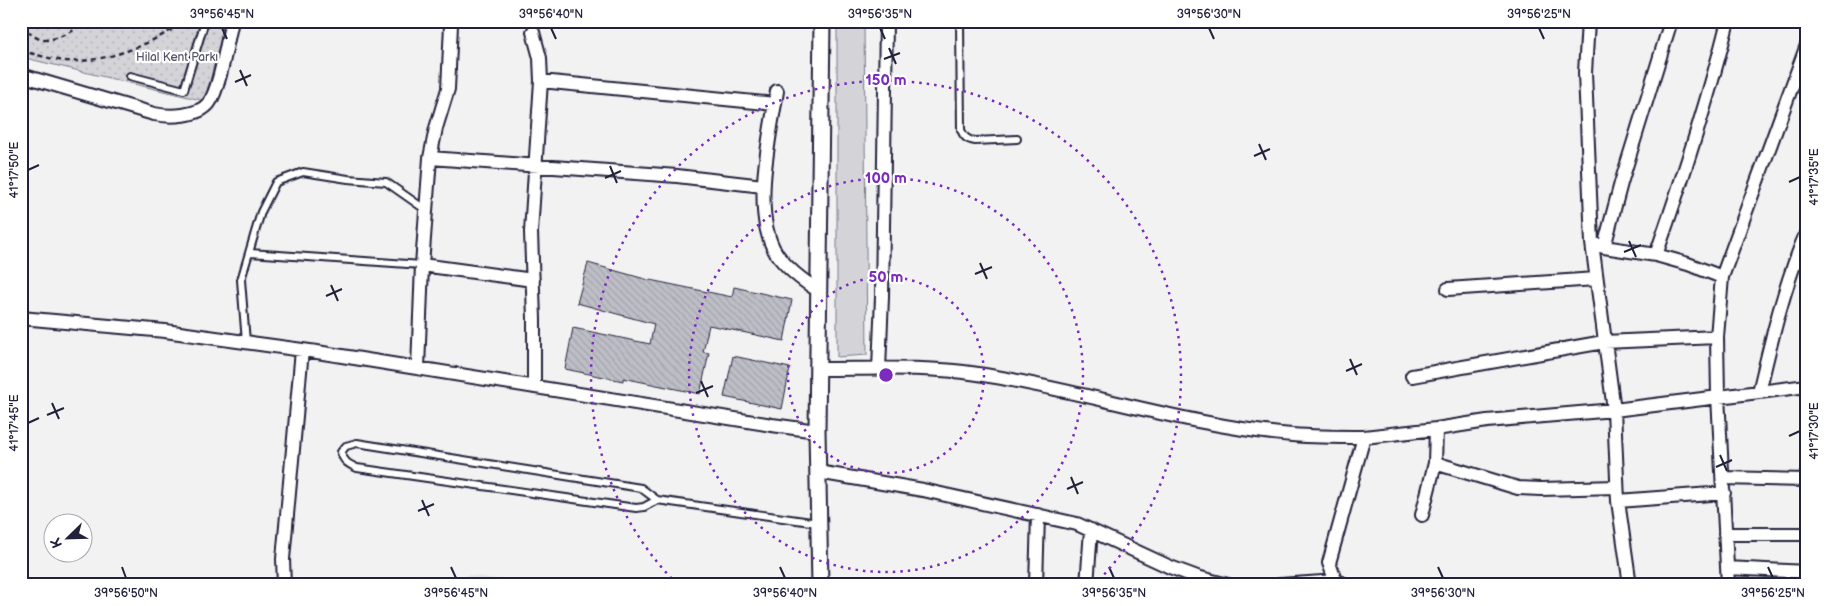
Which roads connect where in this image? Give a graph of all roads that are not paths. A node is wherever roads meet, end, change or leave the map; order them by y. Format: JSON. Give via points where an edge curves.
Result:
{"nodes":[{"id":1,"x":205,"y":21,"type":"edge"},
{"id":2,"x":232,"y":21,"type":"edge"},
{"id":3,"x":822,"y":21,"type":"edge"},
{"id":4,"x":886,"y":21,"type":"edge"},
{"id":5,"x":960,"y":21,"type":"edge"},
{"id":6,"x":1588,"y":21,"type":"edge"},
{"id":7,"x":1671,"y":21,"type":"edge"},
{"id":8,"x":1728,"y":21,"type":"edge"},
{"id":9,"x":450,"y":25,"type":"dead end"},
{"id":10,"x":533,"y":32,"type":"dead end"},
{"id":11,"x":1807,"y":46,"type":"edge"},
{"id":12,"x":21,"y":75,"type":"edge"},
{"id":13,"x":130,"y":76,"type":"dead end"},
{"id":14,"x":541,"y":81,"type":"junction"},
{"id":15,"x":1017,"y":139,"type":"dead end"},
{"id":16,"x":430,"y":158,"type":"junction"},
{"id":17,"x":535,"y":164,"type":"junction"},
{"id":18,"x":763,"y":186,"type":"junction"},
{"id":19,"x":426,"y":210,"type":"junction"},
{"id":20,"x":1807,"y":231,"type":"edge"},
{"id":21,"x":1598,"y":245,"type":"junction"},
{"id":22,"x":250,"y":253,"type":"junction"},
{"id":23,"x":1656,"y":255,"type":"junction"},
{"id":24,"x":1802,"y":258,"type":"edge"},
{"id":25,"x":422,"y":265,"type":"junction"},
{"id":26,"x":1722,"y":277,"type":"junction"},
{"id":27,"x":1596,"y":279,"type":"junction"},
{"id":28,"x":533,"y":280,"type":"junction"},
{"id":29,"x":1448,"y":289,"type":"dead end"},
{"id":30,"x":819,"y":291,"type":"junction"},
{"id":31,"x":21,"y":318,"type":"edge"},
{"id":32,"x":1717,"y":337,"type":"junction"},
{"id":33,"x":246,"y":342,"type":"junction"},
{"id":34,"x":1604,"y":342,"type":"junction"},
{"id":35,"x":302,"y":350,"type":"junction"},
{"id":36,"x":418,"y":368,"type":"junction"},
{"id":37,"x":819,"y":369,"type":"junction"},
{"id":38,"x":878,"y":369,"type":"junction"},
{"id":39,"x":1412,"y":376,"type":"dead end"},
{"id":40,"x":534,"y":386,"type":"junction"},
{"id":41,"x":1807,"y":386,"type":"edge"},
{"id":42,"x":1759,"y":392,"type":"junction"},
{"id":43,"x":1718,"y":396,"type":"junction"},
{"id":44,"x":1614,"y":410,"type":"junction"},
{"id":45,"x":1436,"y":429,"type":"junction"},
{"id":46,"x":817,"y":431,"type":"junction"},
{"id":47,"x":1364,"y":437,"type":"junction"},
{"id":48,"x":1435,"y":463,"type":"junction"},
{"id":49,"x":818,"y":472,"type":"junction"},
{"id":50,"x":1723,"y":478,"type":"junction"},
{"id":51,"x":1807,"y":480,"type":"edge"},
{"id":52,"x":1617,"y":487,"type":"junction"},
{"id":53,"x":1724,"y":493,"type":"junction"},
{"id":54,"x":657,"y":500,"type":"junction"},
{"id":55,"x":1618,"y":501,"type":"junction"},
{"id":56,"x":1038,"y":515,"type":"junction"},
{"id":57,"x":1422,"y":516,"type":"dead end"},
{"id":58,"x":818,"y":523,"type":"junction"},
{"id":59,"x":1091,"y":530,"type":"junction"},
{"id":60,"x":1726,"y":534,"type":"junction"},
{"id":61,"x":1807,"y":534,"type":"edge"},
{"id":62,"x":1727,"y":568,"type":"junction"},
{"id":63,"x":1807,"y":572,"type":"edge"},
{"id":64,"x":1200,"y":581,"type":"edge"},
{"id":65,"x":1340,"y":584,"type":"edge"},
{"id":66,"x":284,"y":585,"type":"edge"},
{"id":67,"x":820,"y":585,"type":"edge"},
{"id":68,"x":1036,"y":585,"type":"edge"},
{"id":69,"x":1087,"y":585,"type":"edge"},
{"id":70,"x":1228,"y":585,"type":"edge"},
{"id":71,"x":1280,"y":585,"type":"edge"},
{"id":72,"x":1630,"y":585,"type":"edge"},
{"id":73,"x":1728,"y":585,"type":"edge"}],
"edges":[{"from":1,"to":13,"type":"lane","via":[[184,90]]},
{"from":2,"to":12,"type":"street","via":[[215,92],[208,105],[183,115],[168,117],[154,114]]},
{"from":3,"to":30,"type":"street"},
{"from":4,"to":38,"type":"street"},
{"from":5,"to":15,"type":"lane","via":[[961,130],[969,140],[975,141]]},
{"from":6,"to":21,"type":"street","via":[[1585,73]]},
{"from":7,"to":21,"type":"street","via":[[1621,183]]},
{"from":8,"to":23,"type":"street"},
{"from":9,"to":16,"type":"street","via":[[448,89]]},
{"from":10,"to":14,"type":"street","via":[[540,58]]},
{"from":11,"to":26,"type":"street"},
{"from":14,"to":17,"type":"street"},
{"from":14,"to":18,"type":"street","via":[[776,98]]},
{"from":16,"to":17,"type":"street"},
{"from":16,"to":19,"type":"street"},
{"from":17,"to":18,"type":"street"},
{"from":17,"to":28,"type":"street"},
{"from":18,"to":30,"type":"street","via":[[765,224],[777,253],[804,282]]},
{"from":19,"to":22,"type":"lane","via":[[386,182],[303,172],[276,182],[261,212]]},
{"from":19,"to":25,"type":"street"},
{"from":20,"to":24,"type":"street"},
{"from":21,"to":23,"type":"street"},
{"from":21,"to":27,"type":"street"},
{"from":22,"to":25,"type":"lane"},
{"from":22,"to":33,"type":"lane","via":[[241,280]]},
{"from":23,"to":26,"type":"street"},
{"from":24,"to":42,"type":"street","via":[[1780,306]]},
{"from":25,"to":28,"type":"street"},
{"from":25,"to":36,"type":"street"},
{"from":26,"to":32,"type":"street"},
{"from":27,"to":29,"type":"street"},
{"from":27,"to":34,"type":"street"},
{"from":28,"to":40,"type":"street"},
{"from":30,"to":37,"type":"street"},
{"from":31,"to":33,"type":"street"},
{"from":32,"to":34,"type":"street"},
{"from":32,"to":43,"type":"street"},
{"from":33,"to":35,"type":"street"},
{"from":34,"to":39,"type":"street"},
{"from":34,"to":44,"type":"street"},
{"from":35,"to":36,"type":"street"},
{"from":35,"to":66,"type":"street","via":[[283,559]]},
{"from":36,"to":40,"type":"street"},
{"from":37,"to":38,"type":"street"},
{"from":37,"to":46,"type":"street"},
{"from":38,"to":47,"type":"street","via":[[944,369],[1026,382],[1204,422],[1264,432],[1293,436]]},
{"from":40,"to":46,"type":"street"},
{"from":41,"to":42,"type":"street"},
{"from":42,"to":43,"type":"street"},
{"from":43,"to":44,"type":"street"},
{"from":43,"to":50,"type":"street"},
{"from":44,"to":45,"type":"street"},
{"from":44,"to":52,"type":"street"},
{"from":45,"to":47,"type":"street"},
{"from":45,"to":48,"type":"street"},
{"from":46,"to":49,"type":"street"},
{"from":47,"to":65,"type":"street","via":[[1329,563]]},
{"from":48,"to":52,"type":"street","via":[[1518,488]]},
{"from":48,"to":57,"type":"street"},
{"from":49,"to":56,"type":"street"},
{"from":49,"to":58,"type":"street"},
{"from":50,"to":51,"type":"street"},
{"from":50,"to":53,"type":"street"},
{"from":52,"to":55,"type":"street"},
{"from":53,"to":55,"type":"street"},
{"from":53,"to":60,"type":"street"},
{"from":54,"to":54,"type":"lane","via":[[641,488],[357,443],[346,446],[341,452],[342,458],[356,468],[636,508]]},
{"from":54,"to":58,"type":"lane"},
{"from":55,"to":72,"type":"street"},
{"from":56,"to":59,"type":"street"},
{"from":56,"to":68,"type":"street"},
{"from":58,"to":67,"type":"street"},
{"from":59,"to":64,"type":"street"},
{"from":59,"to":69,"type":"street"},
{"from":60,"to":61,"type":"street"},
{"from":60,"to":62,"type":"street"},
{"from":62,"to":63,"type":"street"},
{"from":62,"to":73,"type":"street"},
{"from":64,"to":70,"type":"street"},
{"from":65,"to":71,"type":"street"}]}
